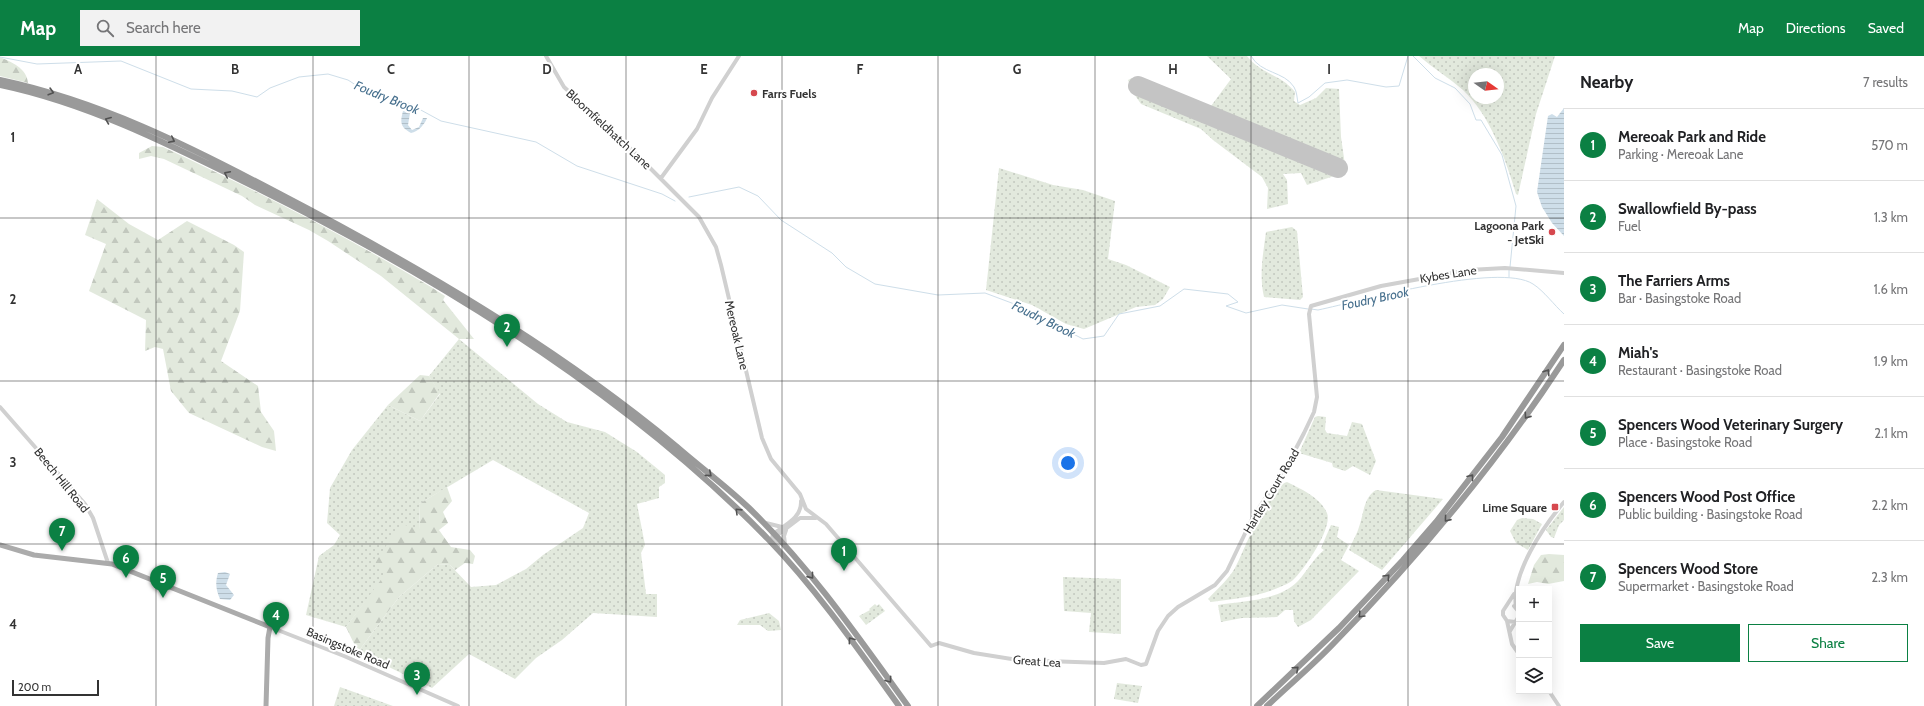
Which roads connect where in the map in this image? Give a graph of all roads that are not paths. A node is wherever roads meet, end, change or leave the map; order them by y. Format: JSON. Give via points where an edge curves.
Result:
{"nodes":[{"id":1,"x":546,"y":56,"type":"edge"},
{"id":2,"x":739,"y":56,"type":"edge"},
{"id":3,"x":0,"y":80,"type":"edge"},
{"id":4,"x":0,"y":85,"type":"edge"},
{"id":5,"x":661,"y":178,"type":"junction"},
{"id":6,"x":1564,"y":273,"type":"edge"},
{"id":7,"x":1310,"y":308,"type":"joint"},
{"id":8,"x":1564,"y":345,"type":"edge"},
{"id":9,"x":1564,"y":360,"type":"edge"},
{"id":10,"x":0,"y":407,"type":"edge"},
{"id":11,"x":801,"y":499,"type":"junction"},
{"id":12,"x":1564,"y":502,"type":"edge"},
{"id":13,"x":807,"y":510,"type":"junction"},
{"id":14,"x":800,"y":511,"type":"junction"},
{"id":15,"x":804,"y":517,"type":"junction"},
{"id":16,"x":822,"y":520,"type":"junction"},
{"id":17,"x":762,"y":521,"type":"junction"},
{"id":18,"x":782,"y":527,"type":"junction"},
{"id":19,"x":788,"y":528,"type":"junction"},
{"id":20,"x":772,"y":537,"type":"junction"},
{"id":21,"x":0,"y":544,"type":"edge"},
{"id":22,"x":785,"y":547,"type":"junction"},
{"id":23,"x":108,"y":563,"type":"junction"},
{"id":24,"x":1518,"y":586,"type":"edge"},
{"id":25,"x":1516,"y":592,"type":"edge"},
{"id":26,"x":1508,"y":607,"type":"junction"},
{"id":27,"x":1516,"y":608,"type":"edge"},
{"id":28,"x":1507,"y":621,"type":"junction"},
{"id":29,"x":1515,"y":622,"type":"joint"},
{"id":30,"x":270,"y":626,"type":"junction"},
{"id":31,"x":1509,"y":632,"type":"junction"},
{"id":32,"x":1516,"y":650,"type":"edge"},
{"id":33,"x":1145,"y":665,"type":"joint"},
{"id":34,"x":1551,"y":694,"type":"edge"},
{"id":35,"x":1267,"y":696,"type":"junction"},
{"id":36,"x":266,"y":706,"type":"edge"},
{"id":37,"x":458,"y":706,"type":"edge"},
{"id":38,"x":899,"y":706,"type":"edge"},
{"id":39,"x":908,"y":706,"type":"edge"},
{"id":40,"x":1252,"y":706,"type":"edge"},
{"id":41,"x":1257,"y":706,"type":"edge"},
{"id":42,"x":1267,"y":706,"type":"edge"},
{"id":43,"x":1559,"y":706,"type":"edge"}],
"edges":[{"from":1,"to":5,"type":"street","name":"Bloomfieldhatch Lane","via":[[564,87]]},
{"from":2,"to":5,"type":"street","via":[[712,98],[697,129]]},
{"from":3,"to":17,"type":"highway","one_way":true,"via":[[70,98],[143,126],[258,182],[406,262],[506,324],[616,399],[709,474]]},
{"from":20,"to":4,"type":"highway","one_way":true,"via":[[635,420],[524,342],[422,278],[307,214],[183,152],[70,105]]},
{"from":5,"to":11,"type":"street","name":"Mereoak Lane","via":[[699,217],[716,247],[762,438],[771,459],[800,494]]},
{"from":6,"to":7,"type":"street","name":"Kybes Lane","via":[[1505,268],[1469,270],[1381,286]]},
{"from":7,"to":33,"type":"street","name":"Hartley Court Road","via":[[1317,390],[1315,407],[1304,433],[1252,519],[1227,571],[1216,585],[1168,616],[1158,631]]},
{"from":35,"to":8,"type":"highway","one_way":true,"via":[[1344,624],[1436,522],[1502,437]]},
{"from":9,"to":42,"type":"highway","one_way":true,"via":[[1508,442],[1440,527],[1332,645]]},
{"from":10,"to":23,"type":"street","name":"Beech Hill Road","via":[[85,504]]},
{"from":11,"to":13,"type":"street","name":"Mereoak Lane"},
{"from":11,"to":14,"type":"street"},
{"from":12,"to":24,"type":"street","via":[[1536,540]]},
{"from":13,"to":14,"type":"street"},
{"from":13,"to":15,"type":"street"},
{"from":13,"to":16,"type":"street"},
{"from":14,"to":15,"type":"street"},
{"from":14,"to":18,"type":"street"},
{"from":15,"to":16,"type":"street"},
{"from":15,"to":19,"type":"street"},
{"from":16,"to":33,"type":"street","name":"Great Lea","via":[[931,646],[942,643],[1018,660],[1104,664],[1126,659]]},
{"from":17,"to":18,"type":"street"},
{"from":17,"to":20,"type":"highway"},
{"from":18,"to":20,"type":"street"},
{"from":19,"to":20,"type":"street"},
{"from":19,"to":22,"type":"street","via":[[784,536]]},
{"from":20,"to":22,"type":"highway"},
{"from":38,"to":20,"type":"highway","one_way":true},
{"from":21,"to":23,"type":"main road","name":"Basingstoke Road","via":[[34,555]]},
{"from":22,"to":39,"type":"highway","one_way":true,"via":[[850,625]]},
{"from":23,"to":30,"type":"main road","name":"Basingstoke Road"},
{"from":25,"to":26,"type":"street"},
{"from":26,"to":27,"type":"street"},
{"from":26,"to":28,"type":"street","via":[[1503,611]]},
{"from":28,"to":29,"type":"street"},
{"from":28,"to":31,"type":"street"},
{"from":29,"to":31,"type":"street"},
{"from":30,"to":36,"type":"main road"},
{"from":30,"to":37,"type":"street","name":"Basingstoke Road"},
{"from":31,"to":32,"type":"street"},
{"from":34,"to":43,"type":"street"},
{"from":35,"to":40,"type":"highway"},
{"from":35,"to":41,"type":"highway"}]}
